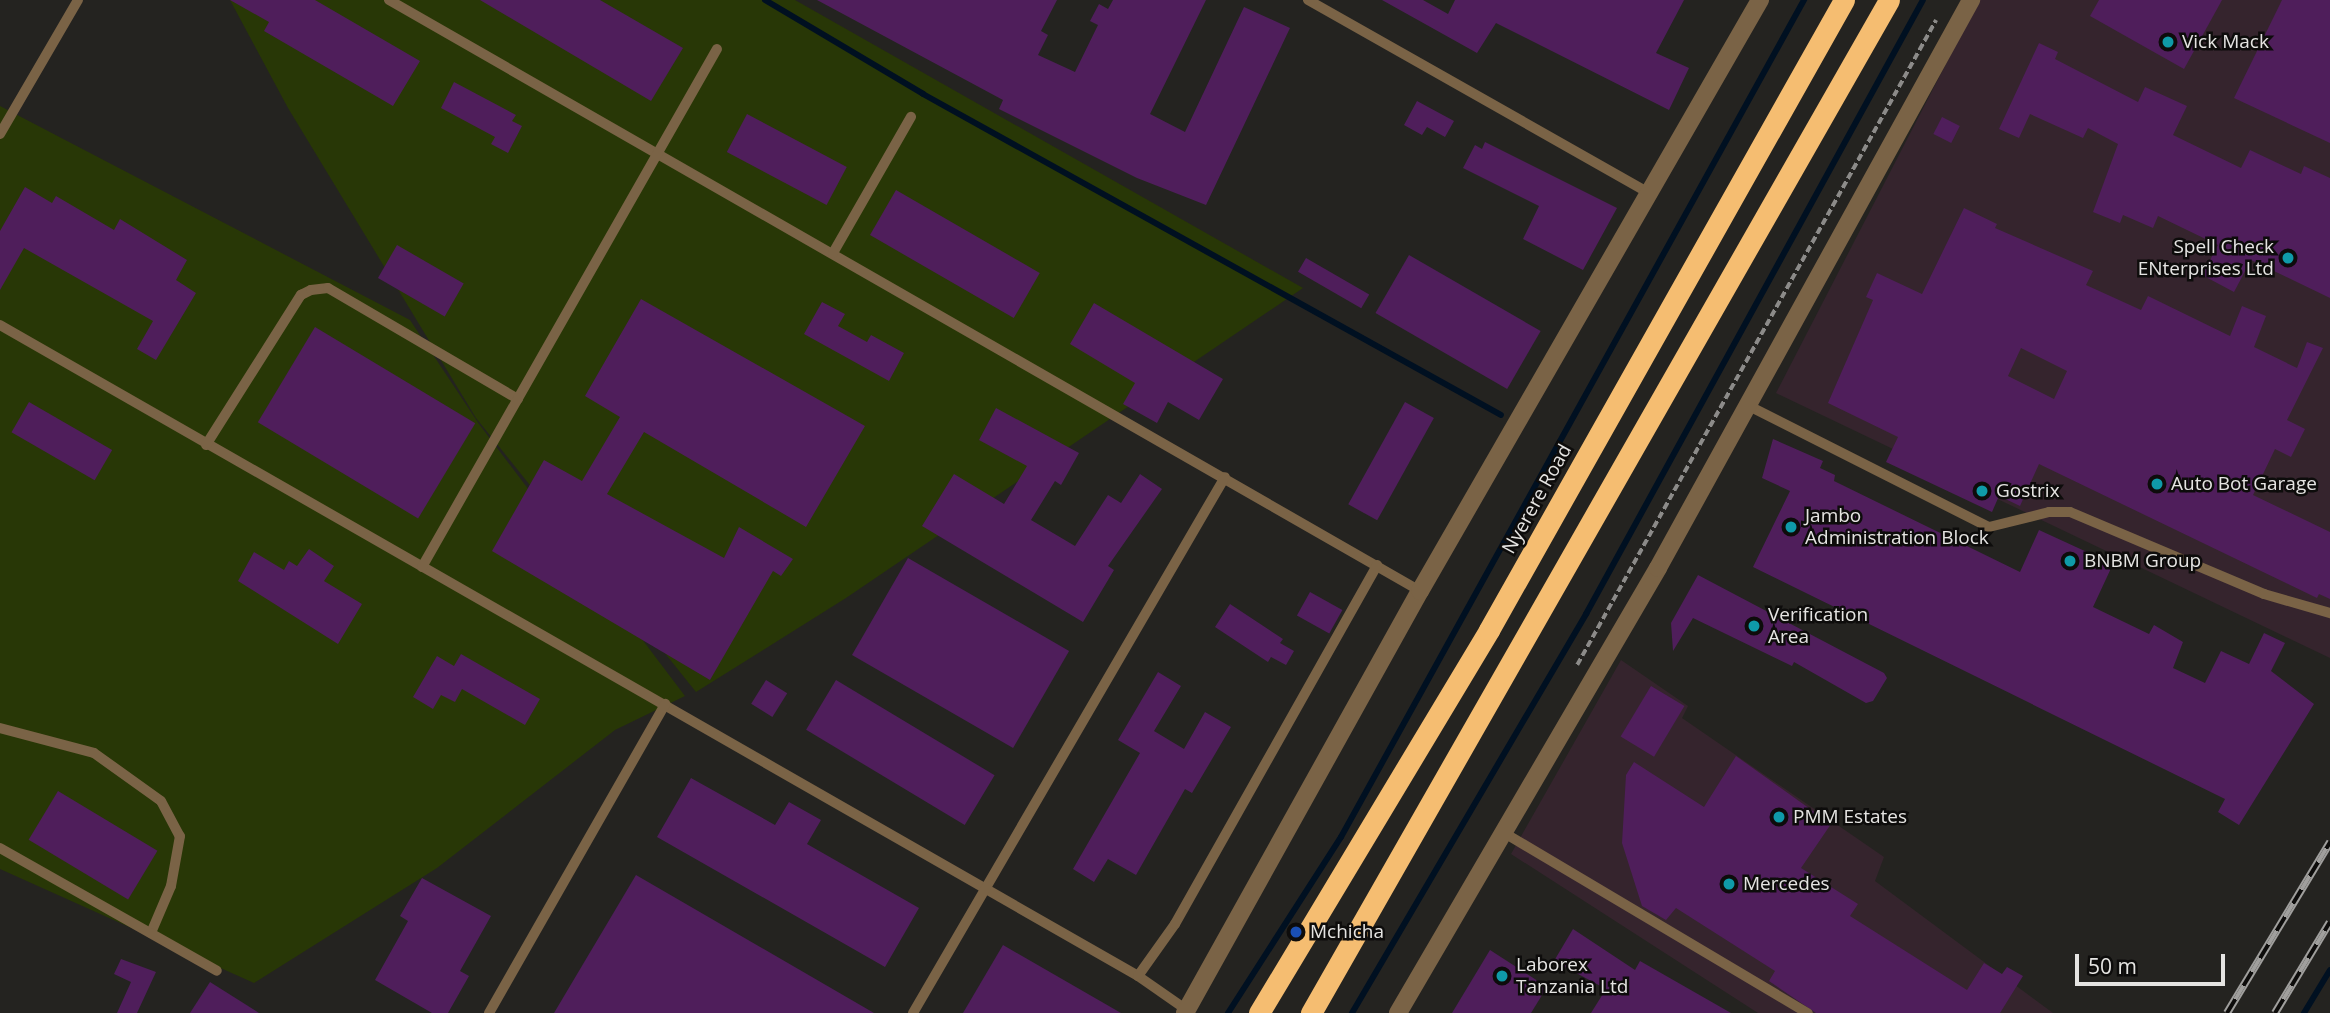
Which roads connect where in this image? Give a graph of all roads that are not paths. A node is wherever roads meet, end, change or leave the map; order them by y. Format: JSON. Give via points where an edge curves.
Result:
{"nodes":[{"id":1,"x":78,"y":0,"type":"edge"},
{"id":2,"x":389,"y":0,"type":"edge"},
{"id":3,"x":1308,"y":0,"type":"edge"},
{"id":4,"x":1760,"y":0,"type":"edge"},
{"id":5,"x":1844,"y":0,"type":"edge"},
{"id":6,"x":1889,"y":0,"type":"edge"},
{"id":7,"x":1971,"y":0,"type":"edge"},
{"id":8,"x":718,"y":49,"type":"dead end"},
{"id":9,"x":911,"y":117,"type":"dead end"},
{"id":10,"x":0,"y":134,"type":"edge"},
{"id":11,"x":659,"y":156,"type":"junction"},
{"id":12,"x":1649,"y":193,"type":"junction"},
{"id":13,"x":834,"y":253,"type":"junction"},
{"id":14,"x":0,"y":325,"type":"edge"},
{"id":15,"x":518,"y":399,"type":"junction"},
{"id":16,"x":1749,"y":406,"type":"junction"},
{"id":17,"x":206,"y":445,"type":"junction"},
{"id":18,"x":1226,"y":477,"type":"junction"},
{"id":19,"x":1377,"y":565,"type":"junction"},
{"id":20,"x":422,"y":567,"type":"junction"},
{"id":21,"x":1420,"y":590,"type":"junction"},
{"id":22,"x":2330,"y":613,"type":"edge"},
{"id":23,"x":665,"y":704,"type":"junction"},
{"id":24,"x":0,"y":728,"type":"edge"},
{"id":25,"x":1506,"y":834,"type":"junction"},
{"id":26,"x":0,"y":848,"type":"edge"},
{"id":27,"x":985,"y":889,"type":"junction"},
{"id":28,"x":151,"y":933,"type":"junction"},
{"id":29,"x":217,"y":971,"type":"dead end"},
{"id":30,"x":1138,"y":976,"type":"junction"},
{"id":31,"x":1186,"y":1012,"type":"edge"},
{"id":32,"x":489,"y":1013,"type":"edge"},
{"id":33,"x":914,"y":1013,"type":"edge"},
{"id":34,"x":1259,"y":1013,"type":"edge"},
{"id":35,"x":1311,"y":1013,"type":"edge"},
{"id":36,"x":1398,"y":1013,"type":"edge"},
{"id":37,"x":1808,"y":1013,"type":"edge"}],
"edges":[{"from":1,"to":10,"type":"lane"},
{"from":2,"to":11,"type":"lane"},
{"from":3,"to":12,"type":"lane"},
{"from":4,"to":12,"type":"street"},
{"from":5,"to":34,"type":"highway","name":"Nyerere Road","via":[[1489,630]]},
{"from":6,"to":35,"type":"highway"},
{"from":7,"to":16,"type":"street"},
{"from":8,"to":11,"type":"lane"},
{"from":9,"to":13,"type":"lane"},
{"from":11,"to":13,"type":"lane"},
{"from":11,"to":15,"type":"lane"},
{"from":12,"to":21,"type":"street"},
{"from":13,"to":18,"type":"lane"},
{"from":14,"to":17,"type":"lane"},
{"from":15,"to":17,"type":"lane","via":[[328,288],[311,290],[300,295]]},
{"from":15,"to":20,"type":"lane"},
{"from":16,"to":22,"type":"lane","via":[[1989,527],[2070,512],[2264,594],[2322,615]]},
{"from":16,"to":25,"type":"street"},
{"from":17,"to":20,"type":"lane"},
{"from":18,"to":19,"type":"lane"},
{"from":18,"to":27,"type":"lane"},
{"from":19,"to":21,"type":"lane"},
{"from":19,"to":30,"type":"lane","via":[[1175,924]]},
{"from":20,"to":23,"type":"lane"},
{"from":21,"to":31,"type":"street"},
{"from":23,"to":27,"type":"lane"},
{"from":23,"to":32,"type":"lane"},
{"from":24,"to":28,"type":"lane","via":[[94,753],[161,801],[180,836],[171,886]]},
{"from":25,"to":36,"type":"street"},
{"from":25,"to":37,"type":"lane"},
{"from":26,"to":28,"type":"lane"},
{"from":27,"to":30,"type":"lane"},
{"from":27,"to":33,"type":"lane"},
{"from":28,"to":29,"type":"lane"},
{"from":30,"to":31,"type":"lane"}]}
